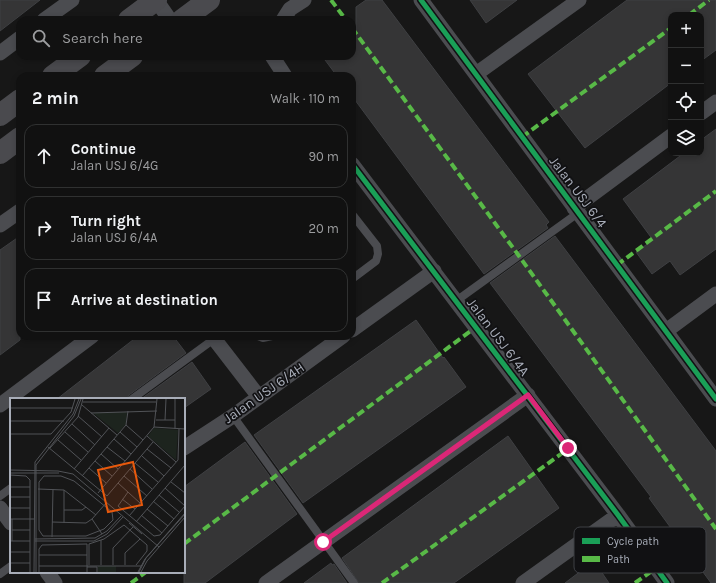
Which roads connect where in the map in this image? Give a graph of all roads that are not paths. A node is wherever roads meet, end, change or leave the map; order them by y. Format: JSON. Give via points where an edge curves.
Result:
{"nodes":[{"id":1,"x":72,"y":0,"type":"edge"},
{"id":2,"x":156,"y":0,"type":"edge"},
{"id":3,"x":209,"y":0,"type":"edge"},
{"id":4,"x":304,"y":0,"type":"edge"},
{"id":5,"x":421,"y":0,"type":"edge"},
{"id":6,"x":579,"y":0,"type":"edge"},
{"id":7,"x":50,"y":16,"type":"edge"},
{"id":8,"x":134,"y":16,"type":"edge"},
{"id":9,"x":167,"y":16,"type":"edge"},
{"id":10,"x":187,"y":16,"type":"edge"},
{"id":11,"x":286,"y":16,"type":"edge"},
{"id":12,"x":16,"y":41,"type":"edge"},
{"id":13,"x":0,"y":53,"type":"edge"},
{"id":14,"x":75,"y":60,"type":"edge"},
{"id":15,"x":127,"y":60,"type":"edge"},
{"id":16,"x":275,"y":60,"type":"edge"},
{"id":17,"x":58,"y":72,"type":"edge"},
{"id":18,"x":110,"y":72,"type":"edge"},
{"id":19,"x":282,"y":72,"type":"edge"},
{"id":20,"x":476,"y":74,"type":"junction"},
{"id":21,"x":716,"y":102,"type":"edge"},
{"id":22,"x":16,"y":103,"type":"edge"},
{"id":23,"x":704,"y":111,"type":"edge"},
{"id":24,"x":0,"y":115,"type":"edge"},
{"id":25,"x":668,"y":138,"type":"edge"},
{"id":26,"x":16,"y":141,"type":"edge"},
{"id":27,"x":0,"y":153,"type":"edge"},
{"id":28,"x":356,"y":169,"type":"edge"},
{"id":29,"x":576,"y":210,"type":"junction"},
{"id":30,"x":16,"y":214,"type":"edge"},
{"id":31,"x":356,"y":219,"type":"edge"},
{"id":32,"x":0,"y":225,"type":"edge"},
{"id":33,"x":434,"y":271,"type":"junction"},
{"id":34,"x":356,"y":276,"type":"edge"},
{"id":35,"x":716,"y":294,"type":"edge"},
{"id":36,"x":456,"y":301,"type":"junction"},
{"id":37,"x":356,"y":327,"type":"edge"},
{"id":38,"x":666,"y":331,"type":"junction"},
{"id":39,"x":87,"y":340,"type":"edge"},
{"id":40,"x":209,"y":340,"type":"edge"},
{"id":41,"x":215,"y":340,"type":"edge"},
{"id":42,"x":339,"y":340,"type":"edge"},
{"id":43,"x":528,"y":395,"type":"junction"},
{"id":44,"x":133,"y":398,"type":"edge"},
{"id":45,"x":259,"y":398,"type":"junction"},
{"id":46,"x":716,"y":399,"type":"edge"},
{"id":47,"x":0,"y":405,"type":"edge"},
{"id":48,"x":233,"y":416,"type":"junction"},
{"id":49,"x":185,"y":447,"type":"edge"},
{"id":50,"x":10,"y":489,"type":"edge"},
{"id":51,"x":0,"y":496,"type":"edge"},
{"id":52,"x":0,"y":508,"type":"edge"},
{"id":53,"x":618,"y":515,"type":"junction"},
{"id":54,"x":10,"y":522,"type":"edge"},
{"id":55,"x":601,"y":527,"type":"edge"},
{"id":56,"x":627,"y":527,"type":"edge"},
{"id":57,"x":323,"y":542,"type":"junction"},
{"id":58,"x":574,"y":546,"type":"edge"},
{"id":59,"x":10,"y":567,"type":"edge"},
{"id":60,"x":48,"y":573,"type":"edge"},
{"id":61,"x":660,"y":573,"type":"edge"},
{"id":62,"x":0,"y":574,"type":"edge"},
{"id":63,"x":55,"y":583,"type":"edge"},
{"id":64,"x":266,"y":583,"type":"edge"},
{"id":65,"x":354,"y":583,"type":"edge"},
{"id":66,"x":523,"y":583,"type":"edge"},
{"id":67,"x":667,"y":583,"type":"edge"}],
"edges":[{"from":1,"to":7,"type":"street"},
{"from":2,"to":8,"type":"main road"},
{"from":2,"to":9,"type":"street"},
{"from":3,"to":10,"type":"main road"},
{"from":4,"to":11,"type":"street","via":[[290,9]]},
{"from":5,"to":20,"type":"street","name":"Jalan USJ 6/4"},
{"from":6,"to":20,"type":"street"},
{"from":12,"to":13,"type":"street"},
{"from":14,"to":17,"type":"main road"},
{"from":15,"to":18,"type":"main road"},
{"from":16,"to":19,"type":"street"},
{"from":20,"to":29,"type":"street","name":"Jalan USJ 6/4"},
{"from":21,"to":23,"type":"street"},
{"from":22,"to":24,"type":"main road"},
{"from":25,"to":29,"type":"street"},
{"from":26,"to":27,"type":"main road"},
{"from":28,"to":33,"type":"street","name":"Jalan USJ 6/4A"},
{"from":29,"to":36,"type":"lane"},
{"from":29,"to":38,"type":"street","name":"Jalan USJ 6/4"},
{"from":30,"to":32,"type":"street"},
{"from":31,"to":34,"type":"lane","via":[[377,246],[378,254],[376,261]]},
{"from":33,"to":36,"type":"street","name":"Jalan USJ 6/4A"},
{"from":33,"to":37,"type":"street"},
{"from":35,"to":38,"type":"street"},
{"from":36,"to":43,"type":"street","name":"Jalan USJ 6/4A"},
{"from":38,"to":46,"type":"street","name":"Jalan USJ 6/4"},
{"from":39,"to":47,"type":"street"},
{"from":40,"to":44,"type":"lane"},
{"from":41,"to":45,"type":"street"},
{"from":42,"to":45,"type":"street","name":"Jalan USJ 6/4H"},
{"from":43,"to":53,"type":"street","name":"Jalan USJ 6/4A"},
{"from":43,"to":57,"type":"street"},
{"from":45,"to":48,"type":"street","name":"Jalan USJ 6/4H"},
{"from":48,"to":49,"type":"street","name":"Jalan USJ 6/4H"},
{"from":48,"to":57,"type":"lane"},
{"from":50,"to":51,"type":"lane"},
{"from":52,"to":54,"type":"street"},
{"from":53,"to":55,"type":"street"},
{"from":53,"to":56,"type":"street","name":"Jalan USJ 6/4A"},
{"from":57,"to":64,"type":"street"},
{"from":57,"to":65,"type":"lane"},
{"from":58,"to":66,"type":"street"},
{"from":59,"to":62,"type":"lane"},
{"from":60,"to":63,"type":"street"},
{"from":61,"to":67,"type":"street","name":"Jalan USJ 6/4A"}]}
